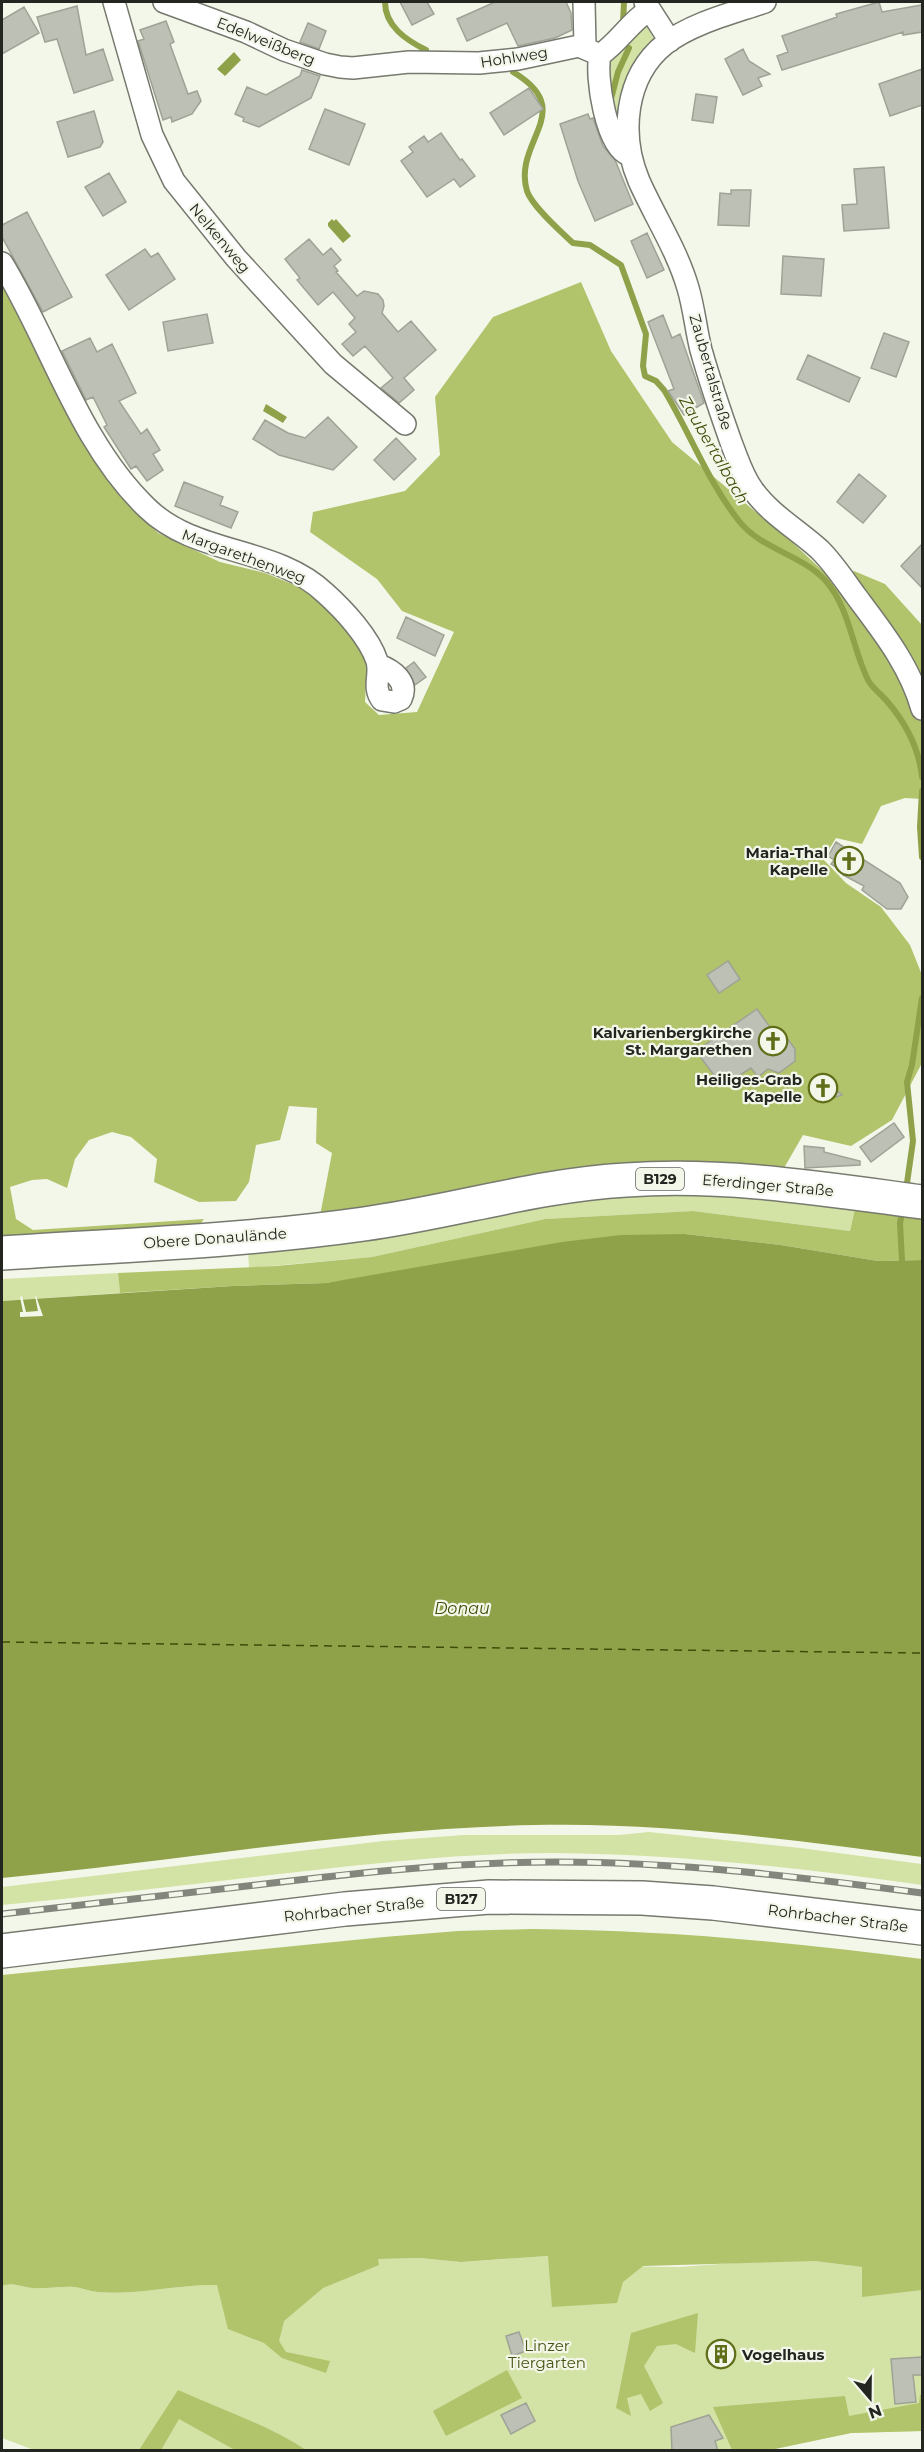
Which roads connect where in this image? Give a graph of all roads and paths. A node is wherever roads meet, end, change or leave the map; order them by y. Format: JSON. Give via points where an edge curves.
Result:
{"nodes":[{"id":1,"x":114,"y":2,"type":"edge"},
{"id":2,"x":164,"y":2,"type":"edge"},
{"id":3,"x":584,"y":2,"type":"edge"},
{"id":4,"x":765,"y":2,"type":"edge"},
{"id":5,"x":647,"y":6,"type":"edge"},
{"id":6,"x":670,"y":41,"type":"junction"},
{"id":7,"x":592,"y":51,"type":"junction"},
{"id":8,"x":443,"y":62,"type":"joint"},
{"id":9,"x":631,"y":156,"type":"junction"},
{"id":10,"x":2,"y":263,"type":"edge"},
{"id":11,"x":405,"y":424,"type":"dead end"},
{"id":12,"x":378,"y":664,"type":"dead end"},
{"id":13,"x":922,"y":709,"type":"edge"},
{"id":14,"x":910,"y":1200,"type":"edge"},
{"id":15,"x":428,"y":1212,"type":"joint"},
{"id":16,"x":2,"y":1253,"type":"edge"},
{"id":17,"x":922,"y":1928,"type":"edge"},
{"id":18,"x":2,"y":1952,"type":"edge"}],
"edges":[{"from":1,"to":11,"type":"street","name":"Nelkenweg","via":[[152,135],[174,181],[244,267],[333,364]]},
{"from":2,"to":8,"type":"street","name":"Edelweißberg","via":[[325,64],[353,68]]},
{"from":3,"to":7,"type":"street"},
{"from":4,"to":6,"type":"street","name":"Zaubertalstraße"},
{"from":5,"to":6,"type":"street"},
{"from":5,"to":7,"type":"street"},
{"from":6,"to":9,"type":"street","name":"Zaubertalstraße","via":[[648,63],[634,91],[627,122]]},
{"from":7,"to":8,"type":"street","name":"Hohlweg","via":[[572,46],[501,61]]},
{"from":7,"to":9,"type":"street","via":[[605,112],[618,148]]},
{"from":9,"to":13,"type":"street","name":"Zaubertalstraße","via":[[687,286],[706,366],[747,481],[761,501],[834,567],[900,657]]},
{"from":10,"to":12,"type":"street","name":"Margarethenweg","via":[[73,401],[133,494],[174,530],[313,582],[360,633]]},
{"from":14,"to":15,"type":"main road","name":"Eferdinger Straße","number":"B129","via":[[766,1182],[659,1179],[550,1188]]},
{"from":15,"to":16,"type":"main road","name":"Obere Donaulände","number":"B129","via":[[367,1224],[285,1233]]},
{"from":17,"to":18,"type":"main road","name":"Rohrbacher Straße","number":"B127","via":[[702,1902],[489,1898],[345,1909]]}]}
